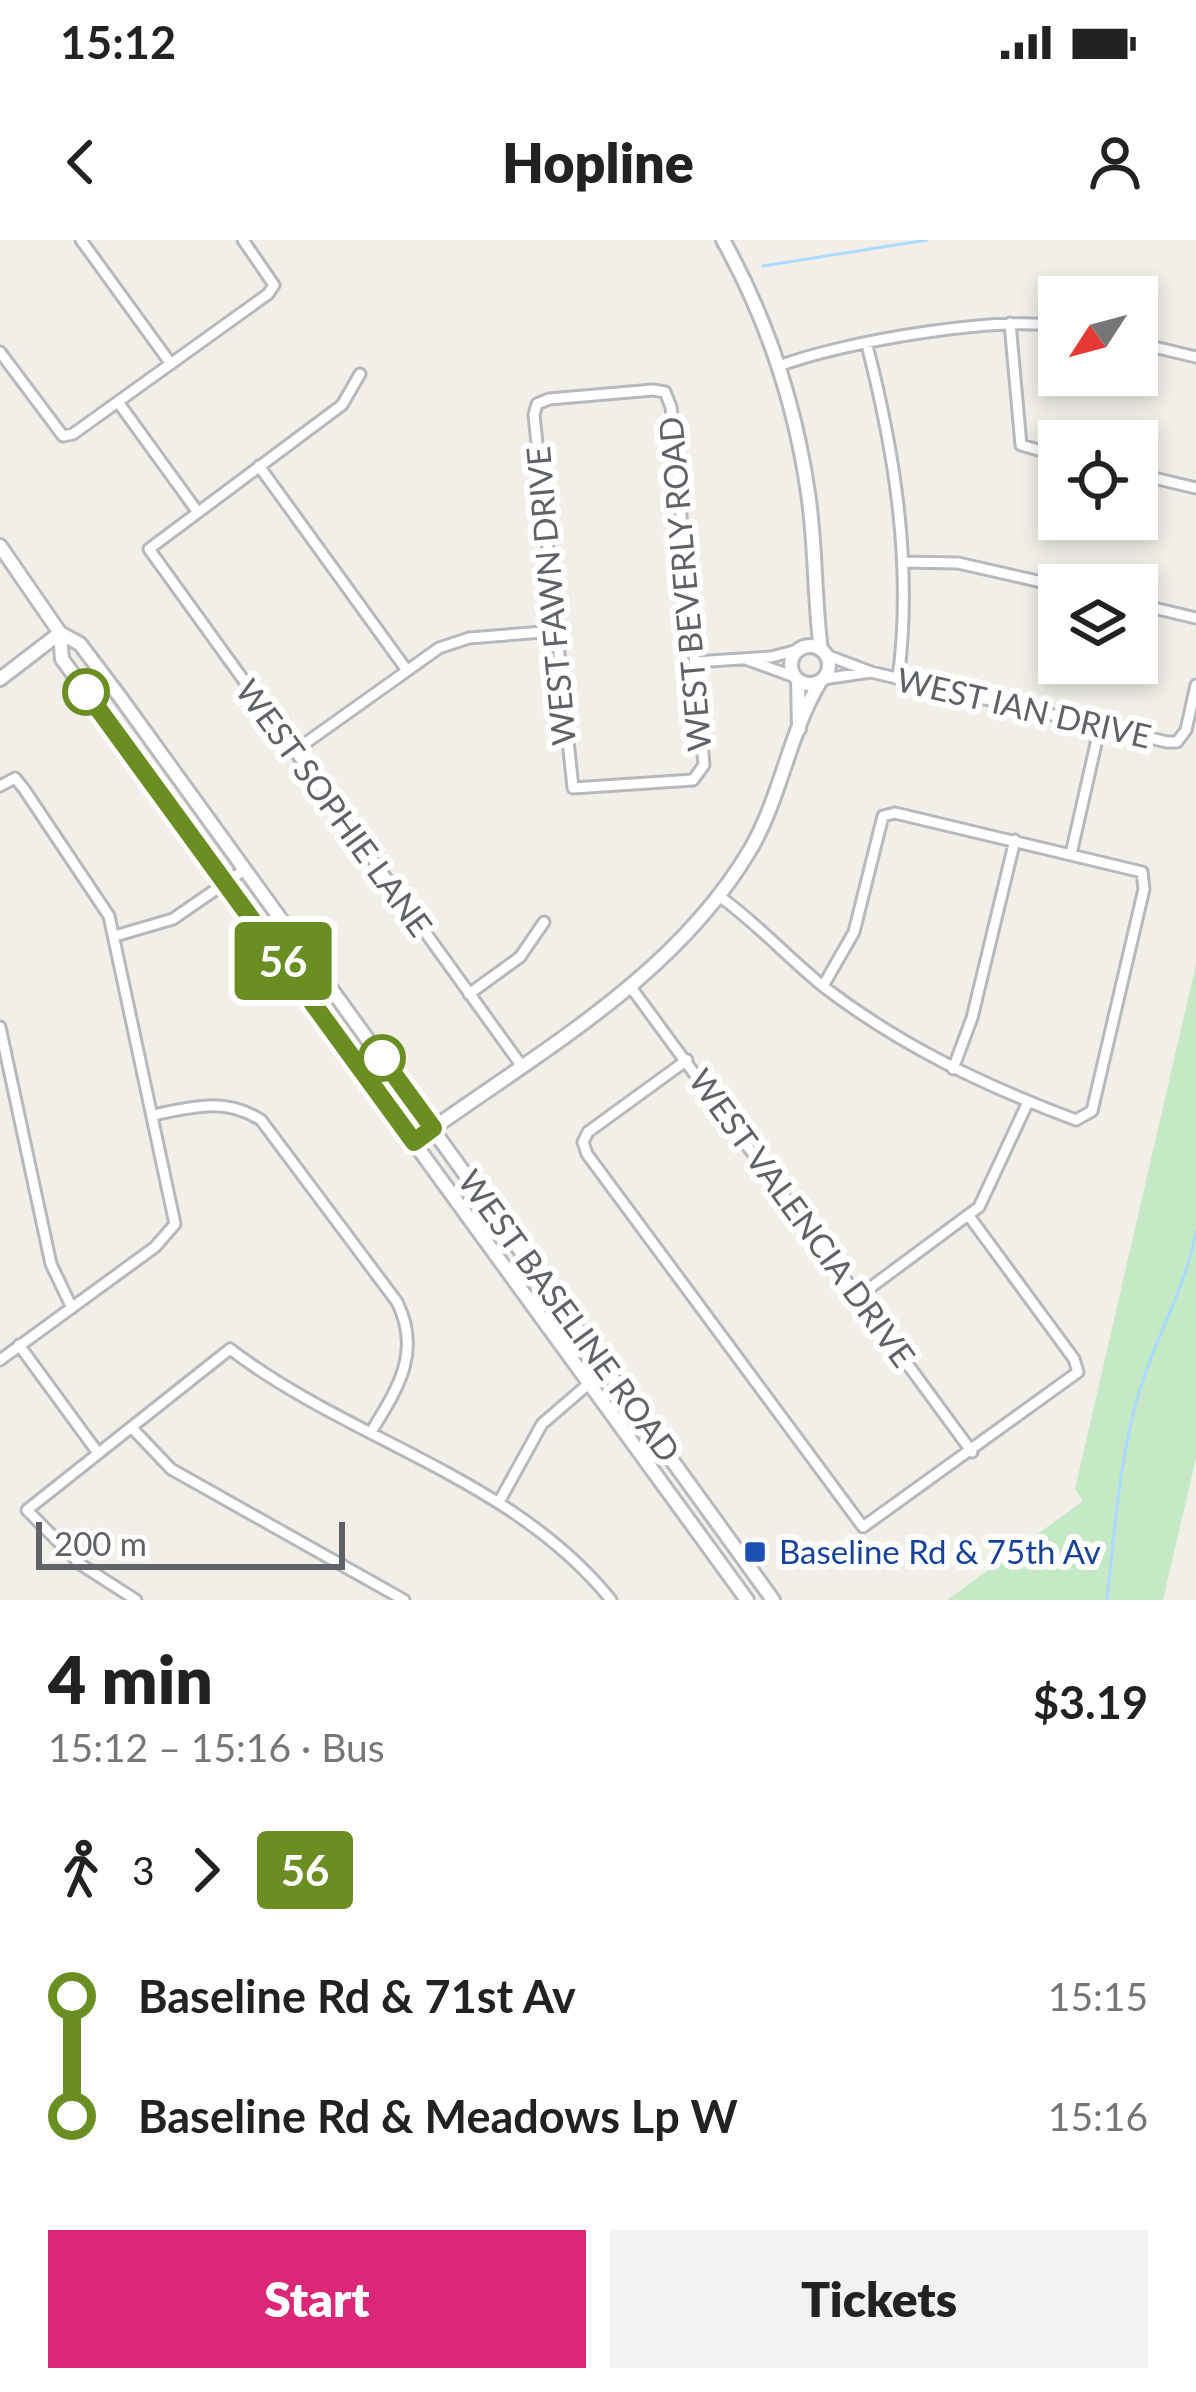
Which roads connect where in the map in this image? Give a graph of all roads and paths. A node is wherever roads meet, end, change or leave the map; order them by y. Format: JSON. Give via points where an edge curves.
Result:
{"nodes":[{"id":1,"x":81,"y":240,"type":"edge"},
{"id":2,"x":243,"y":240,"type":"edge"},
{"id":3,"x":723,"y":240,"type":"edge"},
{"id":4,"x":1010,"y":323,"type":"junction"},
{"id":5,"x":1038,"y":325,"type":"edge"},
{"id":6,"x":867,"y":345,"type":"junction"},
{"id":7,"x":1158,"y":349,"type":"edge"},
{"id":8,"x":0,"y":352,"type":"edge"},
{"id":9,"x":1196,"y":357,"type":"edge"},
{"id":10,"x":171,"y":364,"type":"junction"},
{"id":11,"x":779,"y":366,"type":"junction"},
{"id":12,"x":360,"y":374,"type":"dead end"},
{"id":13,"x":665,"y":392,"type":"joint"},
{"id":14,"x":118,"y":402,"type":"junction"},
{"id":15,"x":1038,"y":450,"type":"edge"},
{"id":16,"x":259,"y":466,"type":"junction"},
{"id":17,"x":1158,"y":479,"type":"edge"},
{"id":18,"x":1196,"y":488,"type":"edge"},
{"id":19,"x":197,"y":511,"type":"junction"},
{"id":20,"x":0,"y":546,"type":"edge"},
{"id":21,"x":903,"y":562,"type":"junction"},
{"id":22,"x":1038,"y":581,"type":"edge"},
{"id":23,"x":815,"y":592,"type":"junction"},
{"id":24,"x":1158,"y":609,"type":"edge"},
{"id":25,"x":1196,"y":618,"type":"edge"},
{"id":26,"x":555,"y":632,"type":"junction"},
{"id":27,"x":60,"y":633,"type":"junction"},
{"id":28,"x":800,"y":649,"type":"junction"},
{"id":29,"x":824,"y":652,"type":"junction"},
{"id":30,"x":748,"y":660,"type":"junction"},
{"id":31,"x":694,"y":662,"type":"junction"},
{"id":32,"x":406,"y":669,"type":"junction"},
{"id":33,"x":872,"y":672,"type":"junction"},
{"id":34,"x":0,"y":679,"type":"edge"},
{"id":35,"x":797,"y":679,"type":"junction"},
{"id":36,"x":898,"y":679,"type":"junction"},
{"id":37,"x":822,"y":680,"type":"junction"},
{"id":38,"x":1196,"y":685,"type":"edge"},
{"id":39,"x":1100,"y":726,"type":"junction"},
{"id":40,"x":799,"y":730,"type":"junction"},
{"id":41,"x":293,"y":752,"type":"junction"},
{"id":42,"x":700,"y":776,"type":"joint"},
{"id":43,"x":0,"y":786,"type":"edge"},
{"id":44,"x":1015,"y":840,"type":"junction"},
{"id":45,"x":1070,"y":854,"type":"junction"},
{"id":46,"x":244,"y":870,"type":"junction"},
{"id":47,"x":226,"y":883,"type":"junction"},
{"id":48,"x":719,"y":896,"type":"junction"},
{"id":49,"x":544,"y":922,"type":"dead end"},
{"id":50,"x":115,"y":936,"type":"junction"},
{"id":51,"x":630,"y":986,"type":"junction"},
{"id":52,"x":823,"y":986,"type":"junction"},
{"id":53,"x":469,"y":994,"type":"junction"},
{"id":54,"x":0,"y":1027,"type":"edge"},
{"id":55,"x":687,"y":1060,"type":"junction"},
{"id":56,"x":521,"y":1065,"type":"junction"},
{"id":57,"x":953,"y":1070,"type":"junction"},
{"id":58,"x":1028,"y":1102,"type":"junction"},
{"id":59,"x":153,"y":1115,"type":"junction"},
{"id":60,"x":433,"y":1128,"type":"junction"},
{"id":61,"x":414,"y":1142,"type":"junction"},
{"id":62,"x":969,"y":1216,"type":"junction"},
{"id":63,"x":859,"y":1296,"type":"junction"},
{"id":64,"x":72,"y":1308,"type":"junction"},
{"id":65,"x":19,"y":1346,"type":"junction"},
{"id":66,"x":0,"y":1360,"type":"edge"},
{"id":67,"x":607,"y":1368,"type":"junction"},
{"id":68,"x":588,"y":1382,"type":"junction"},
{"id":69,"x":132,"y":1428,"type":"junction"},
{"id":70,"x":371,"y":1432,"type":"junction"},
{"id":71,"x":973,"y":1452,"type":"junction"},
{"id":72,"x":98,"y":1453,"type":"junction"},
{"id":73,"x":499,"y":1502,"type":"junction"},
{"id":74,"x":136,"y":1600,"type":"edge"},
{"id":75,"x":404,"y":1600,"type":"edge"},
{"id":76,"x":610,"y":1600,"type":"edge"},
{"id":77,"x":747,"y":1600,"type":"edge"},
{"id":78,"x":773,"y":1600,"type":"edge"}],
"edges":[{"from":1,"to":10,"type":"street"},
{"from":2,"to":10,"type":"street","via":[[274,285]]},
{"from":3,"to":11,"type":"main road"},
{"from":4,"to":5,"type":"street"},
{"from":4,"to":6,"type":"street"},
{"from":4,"to":15,"type":"street","via":[[1021,445]]},
{"from":6,"to":11,"type":"street"},
{"from":6,"to":21,"type":"street","via":[[885,416]]},
{"from":7,"to":9,"type":"street"},
{"from":8,"to":14,"type":"street","via":[[63,436]]},
{"from":10,"to":14,"type":"street"},
{"from":11,"to":23,"type":"main road","via":[[809,497]]},
{"from":12,"to":16,"type":"street","via":[[343,405]]},
{"from":13,"to":26,"type":"street","name":"WEST FAWN DRIVE","via":[[537,404]]},
{"from":13,"to":31,"type":"street","name":"WEST BEVERLY ROAD"},
{"from":14,"to":19,"type":"street"},
{"from":16,"to":19,"type":"street"},
{"from":16,"to":32,"type":"street"},
{"from":17,"to":18,"type":"street"},
{"from":19,"to":41,"type":"street","name":"WEST SOPHIE LANE","via":[[149,549]]},
{"from":20,"to":27,"type":"main road","name":"WEST BASELINE ROAD"},
{"from":21,"to":22,"type":"street","via":[[958,562]]},
{"from":21,"to":36,"type":"street"},
{"from":23,"to":28,"type":"main road"},
{"from":23,"to":29,"type":"main road"},
{"from":24,"to":25,"type":"street"},
{"from":26,"to":32,"type":"street","via":[[469,638]]},
{"from":26,"to":42,"type":"street","name":"WEST FAWN DRIVE","via":[[573,788]]},
{"from":27,"to":34,"type":"main road"},
{"from":27,"to":46,"type":"main road","name":"WEST BASELINE ROAD","via":[[80,644]]},
{"from":27,"to":47,"type":"main road","name":"WEST BASELINE ROAD","via":[[62,658]]},
{"from":28,"to":29,"type":"main road"},
{"from":28,"to":30,"type":"street"},
{"from":28,"to":35,"type":"main road","via":[[791,666]]},
{"from":29,"to":33,"type":"street","name":"WEST IAN DRIVE"},
{"from":29,"to":37,"type":"main road","via":[[829,668]]},
{"from":30,"to":31,"type":"street"},
{"from":30,"to":35,"type":"street"},
{"from":31,"to":42,"type":"street","name":"WEST BEVERLY ROAD"},
{"from":32,"to":41,"type":"street"},
{"from":33,"to":36,"type":"street","name":"WEST IAN DRIVE"},
{"from":33,"to":37,"type":"street","name":"WEST IAN DRIVE"},
{"from":35,"to":37,"type":"main road"},
{"from":35,"to":40,"type":"main road"},
{"from":36,"to":39,"type":"street","name":"WEST IAN DRIVE"},
{"from":37,"to":40,"type":"main road"},
{"from":38,"to":39,"type":"street","name":"WEST IAN DRIVE","via":[[1177,742]]},
{"from":39,"to":45,"type":"street"},
{"from":40,"to":48,"type":"main road","via":[[770,813]]},
{"from":41,"to":53,"type":"street","name":"WEST SOPHIE LANE"},
{"from":43,"to":50,"type":"street","via":[[15,778],[95,887]]},
{"from":44,"to":45,"type":"street"},
{"from":44,"to":52,"type":"street","via":[[883,816],[849,944]]},
{"from":44,"to":57,"type":"street"},
{"from":45,"to":58,"type":"street","via":[[1142,872],[1133,933],[1092,1111],[1085,1120]]},
{"from":46,"to":47,"type":"street"},
{"from":46,"to":60,"type":"main road","name":"WEST BASELINE ROAD"},
{"from":47,"to":50,"type":"street","via":[[173,920]]},
{"from":47,"to":61,"type":"main road","name":"WEST BASELINE ROAD"},
{"from":48,"to":51,"type":"main road"},
{"from":48,"to":52,"type":"street"},
{"from":49,"to":53,"type":"street","via":[[520,957]]},
{"from":50,"to":59,"type":"street"},
{"from":51,"to":55,"type":"street","name":"WEST VALENCIA DRIVE"},
{"from":51,"to":56,"type":"main road"},
{"from":52,"to":57,"type":"street"},
{"from":53,"to":56,"type":"street","name":"WEST SOPHIE LANE"},
{"from":54,"to":64,"type":"street","via":[[51,1264]]},
{"from":55,"to":63,"type":"street","name":"WEST VALENCIA DRIVE"},
{"from":55,"to":71,"type":"street","via":[[583,1142],[862,1527]]},
{"from":56,"to":60,"type":"main road"},
{"from":57,"to":58,"type":"street"},
{"from":58,"to":62,"type":"street","via":[[991,1190]]},
{"from":59,"to":64,"type":"street","via":[[176,1224]]},
{"from":59,"to":70,"type":"street","via":[[216,1104],[261,1120],[397,1302],[409,1354]]},
{"from":60,"to":61,"type":"main road"},
{"from":60,"to":67,"type":"main road","name":"WEST BASELINE ROAD"},
{"from":61,"to":68,"type":"main road","name":"WEST BASELINE ROAD"},
{"from":62,"to":63,"type":"street"},
{"from":62,"to":71,"type":"street","via":[[1078,1372]]},
{"from":63,"to":71,"type":"street","name":"WEST VALENCIA DRIVE"},
{"from":64,"to":65,"type":"street"},
{"from":65,"to":66,"type":"street"},
{"from":65,"to":72,"type":"street"},
{"from":67,"to":68,"type":"street"},
{"from":67,"to":78,"type":"main road","name":"WEST BASELINE ROAD"},
{"from":68,"to":73,"type":"street","via":[[542,1424]]},
{"from":68,"to":77,"type":"main road","name":"WEST BASELINE ROAD"},
{"from":69,"to":70,"type":"street","via":[[230,1349]]},
{"from":69,"to":72,"type":"street"},
{"from":69,"to":75,"type":"street","via":[[171,1469]]},
{"from":70,"to":73,"type":"street"},
{"from":72,"to":74,"type":"street","via":[[28,1510],[80,1564]]},
{"from":73,"to":76,"type":"street","via":[[553,1539]]}]}
